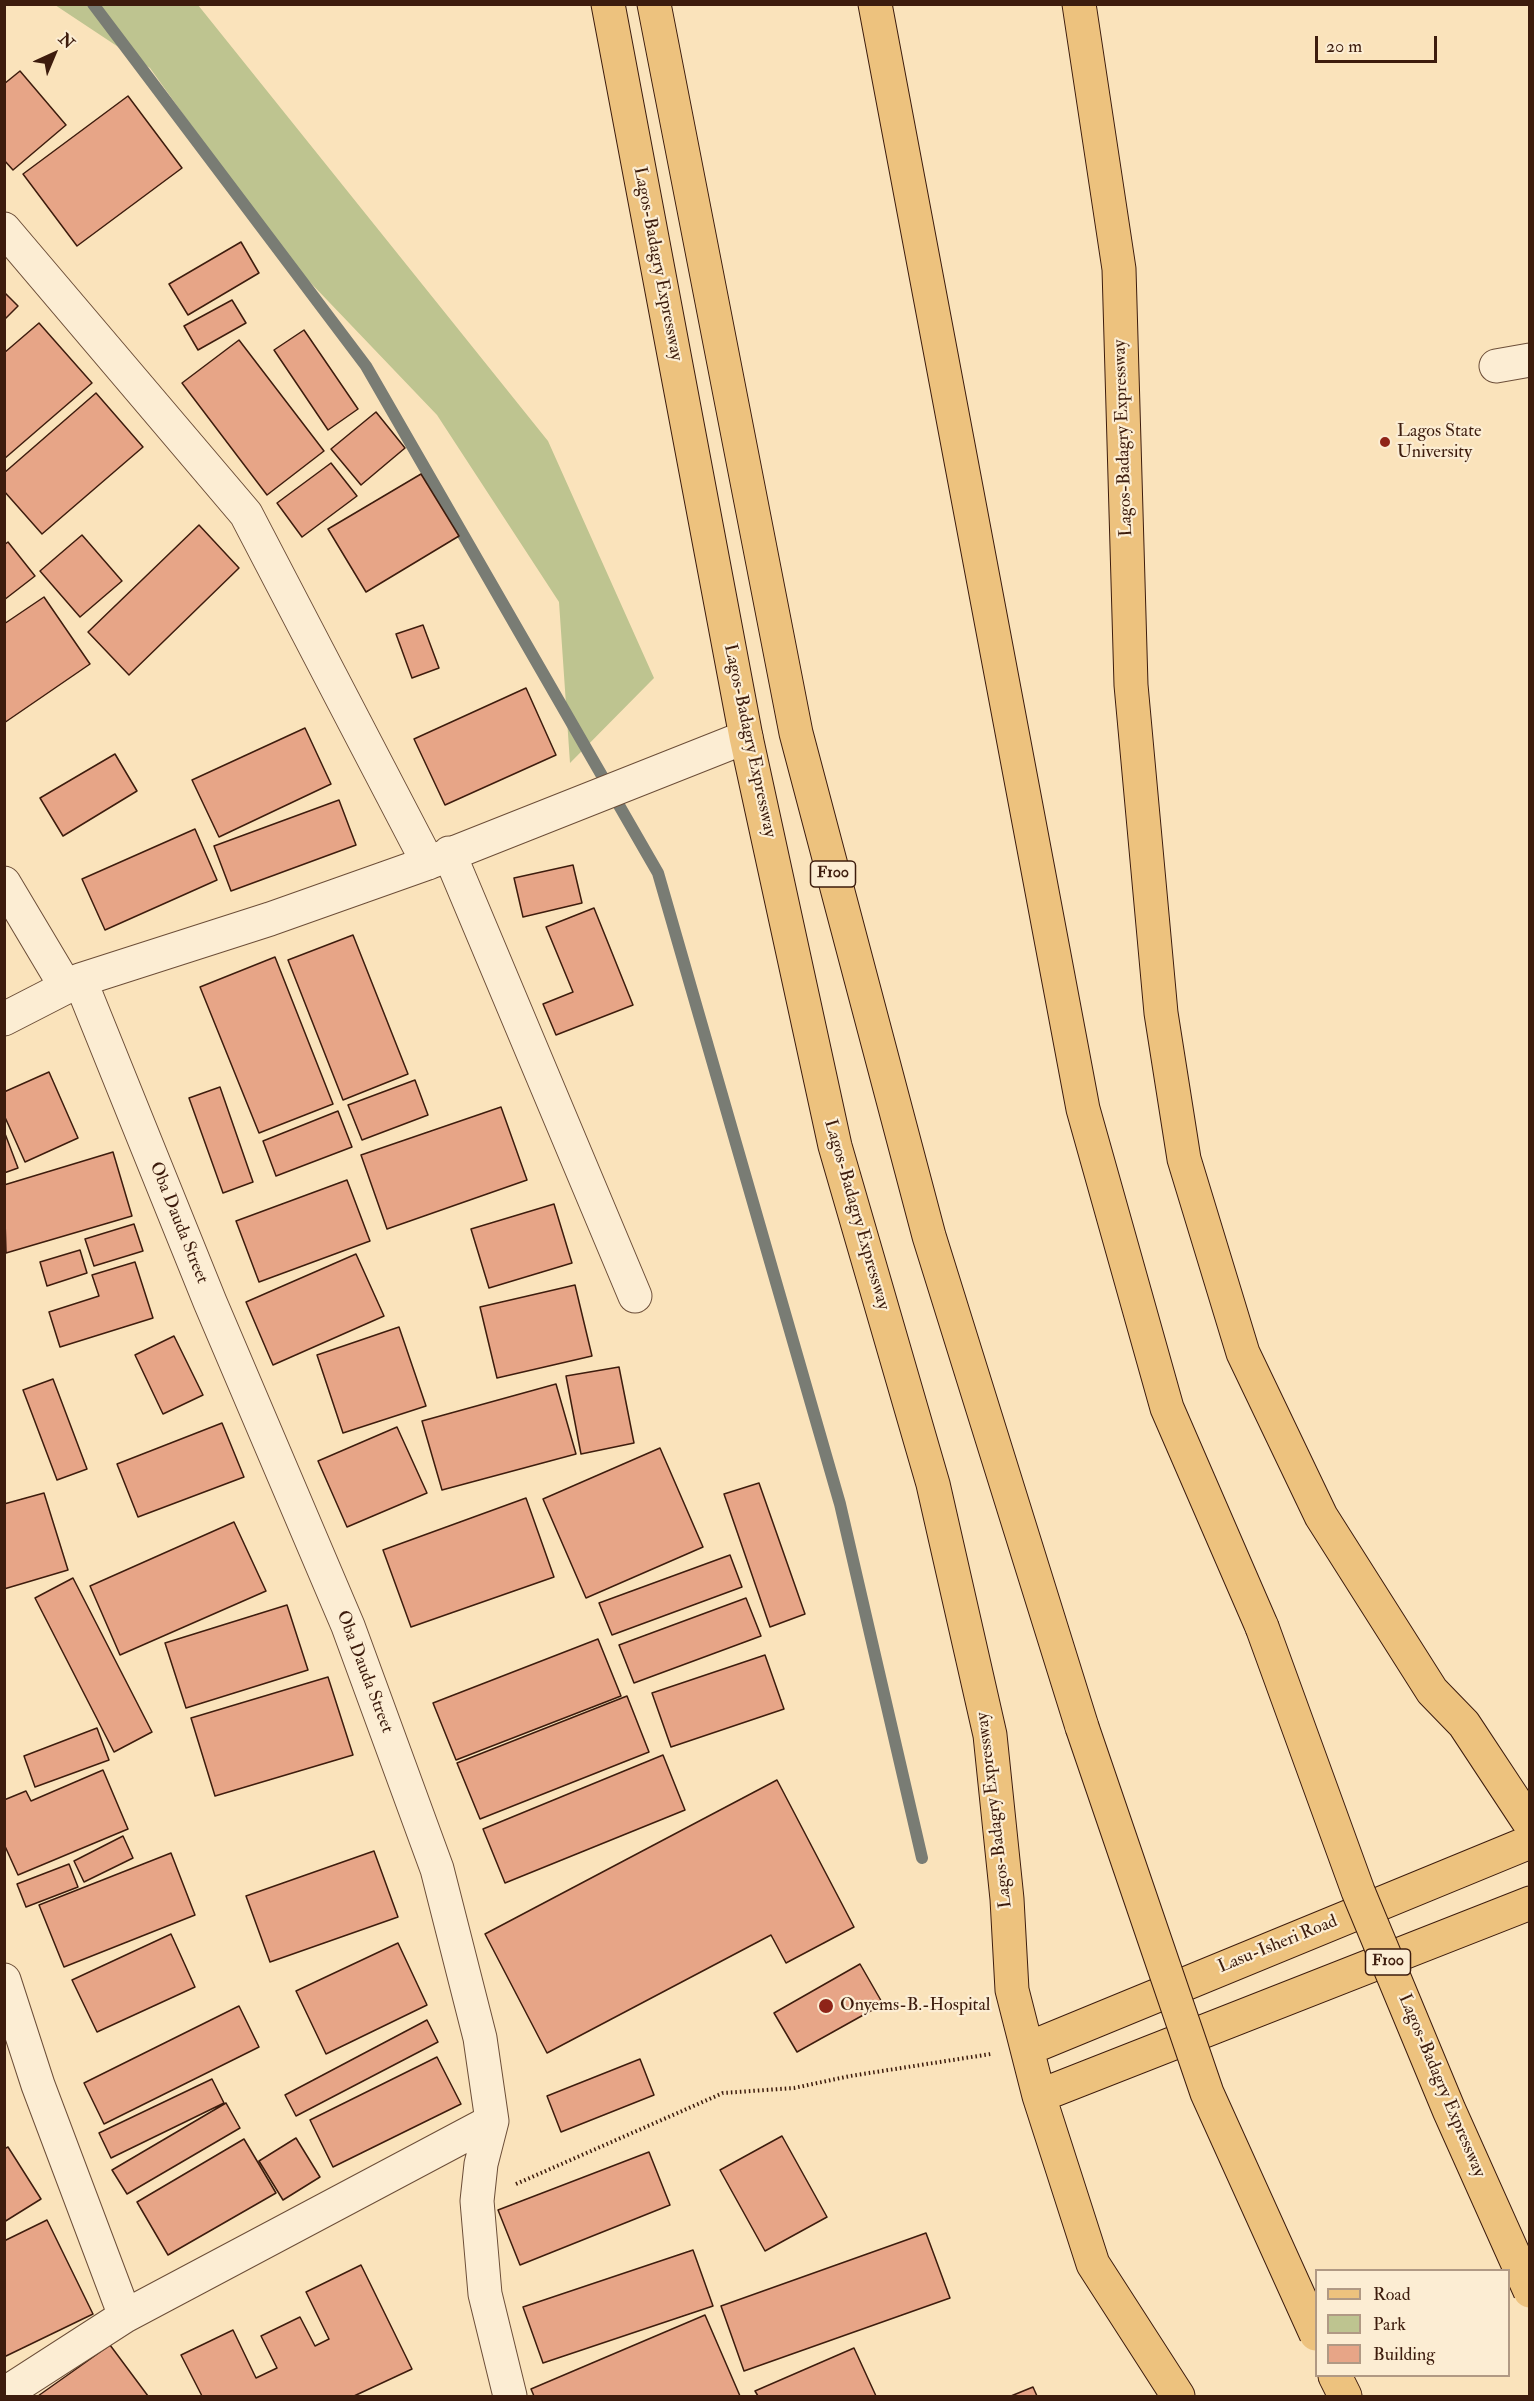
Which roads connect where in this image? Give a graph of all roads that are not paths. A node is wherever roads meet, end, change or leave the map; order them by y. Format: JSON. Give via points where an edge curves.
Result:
{"nodes":[{"id":1,"x":608,"y":4,"type":"edge"},
{"id":2,"x":654,"y":4,"type":"edge"},
{"id":3,"x":875,"y":4,"type":"edge"},
{"id":4,"x":1079,"y":4,"type":"edge"},
{"id":5,"x":4,"y":229,"type":"edge"},
{"id":6,"x":1530,"y":360,"type":"edge"},
{"id":7,"x":1496,"y":366,"type":"dead end"},
{"id":8,"x":746,"y":736,"type":"junction"},
{"id":9,"x":439,"y":858,"type":"junction"},
{"id":10,"x":4,"y":883,"type":"edge"},
{"id":11,"x":73,"y":983,"type":"junction"},
{"id":12,"x":4,"y":1019,"type":"edge"},
{"id":13,"x":635,"y":1296,"type":"dead end"},
{"id":14,"x":1530,"y":1824,"type":"edge"},
{"id":15,"x":1530,"y":1842,"type":"edge"},
{"id":16,"x":1530,"y":1903,"type":"edge"},
{"id":17,"x":4,"y":1980,"type":"edge"},
{"id":18,"x":1027,"y":2049,"type":"junction"},
{"id":19,"x":1040,"y":2096,"type":"junction"},
{"id":20,"x":492,"y":2121,"type":"junction"},
{"id":21,"x":1530,"y":2290,"type":"edge"},
{"id":22,"x":125,"y":2316,"type":"junction"},
{"id":23,"x":1315,"y":2330,"type":"edge"},
{"id":24,"x":1335,"y":2377,"type":"edge"},
{"id":25,"x":4,"y":2394,"type":"edge"},
{"id":26,"x":510,"y":2397,"type":"edge"},
{"id":27,"x":1178,"y":2397,"type":"edge"},
{"id":28,"x":1345,"y":2397,"type":"edge"}],
"edges":[{"from":1,"to":8,"type":"main road","name":"Lagos-Badagry Expressway"},
{"from":2,"to":23,"type":"main road","number":"F100","bridge":true,"via":[[796,733],[929,1236],[1082,1727],[1207,2093]]},
{"from":3,"to":21,"type":"main road","name":"Lagos-Badagry Expressway","number":"F100","bridge":true,"via":[[1083,1110],[1167,1408],[1262,1627],[1358,1891],[1449,2110]]},
{"from":4,"to":14,"type":"main road","name":"Lagos-Badagry Expressway","via":[[1119,269],[1131,685],[1161,1013],[1184,1159],[1243,1353],[1321,1516],[1432,1690],[1464,1724]]},
{"from":5,"to":9,"type":"street","via":[[246,514]]},
{"from":6,"to":7,"type":"street"},
{"from":8,"to":9,"type":"street"},
{"from":8,"to":18,"type":"main road","name":"Lagos-Badagry Expressway","via":[[835,1146],[933,1484],[990,1735],[1012,1990]]},
{"from":9,"to":11,"type":"street","via":[[270,919]]},
{"from":9,"to":13,"type":"street"},
{"from":10,"to":11,"type":"street","name":"Oba Dauda Street"},
{"from":11,"to":12,"type":"street"},
{"from":11,"to":20,"type":"street","name":"Oba Dauda Street","via":[[348,1626],[437,1869],[480,2038]]},
{"from":15,"to":18,"type":"main road","name":"Lasu-Isheri Road"},
{"from":16,"to":19,"type":"main road"},
{"from":17,"to":22,"type":"street","via":[[38,2085]]},
{"from":18,"to":19,"type":"main road","name":"Lagos-Badagry Expressway"},
{"from":19,"to":27,"type":"main road","name":"Lagos-Badagry Expressway","via":[[1093,2264]]},
{"from":20,"to":22,"type":"street"},
{"from":20,"to":26,"type":"street","name":"Oba Dauda Street","via":[[477,2201],[485,2294]]},
{"from":22,"to":25,"type":"street"},
{"from":24,"to":28,"type":"main road"}]}
